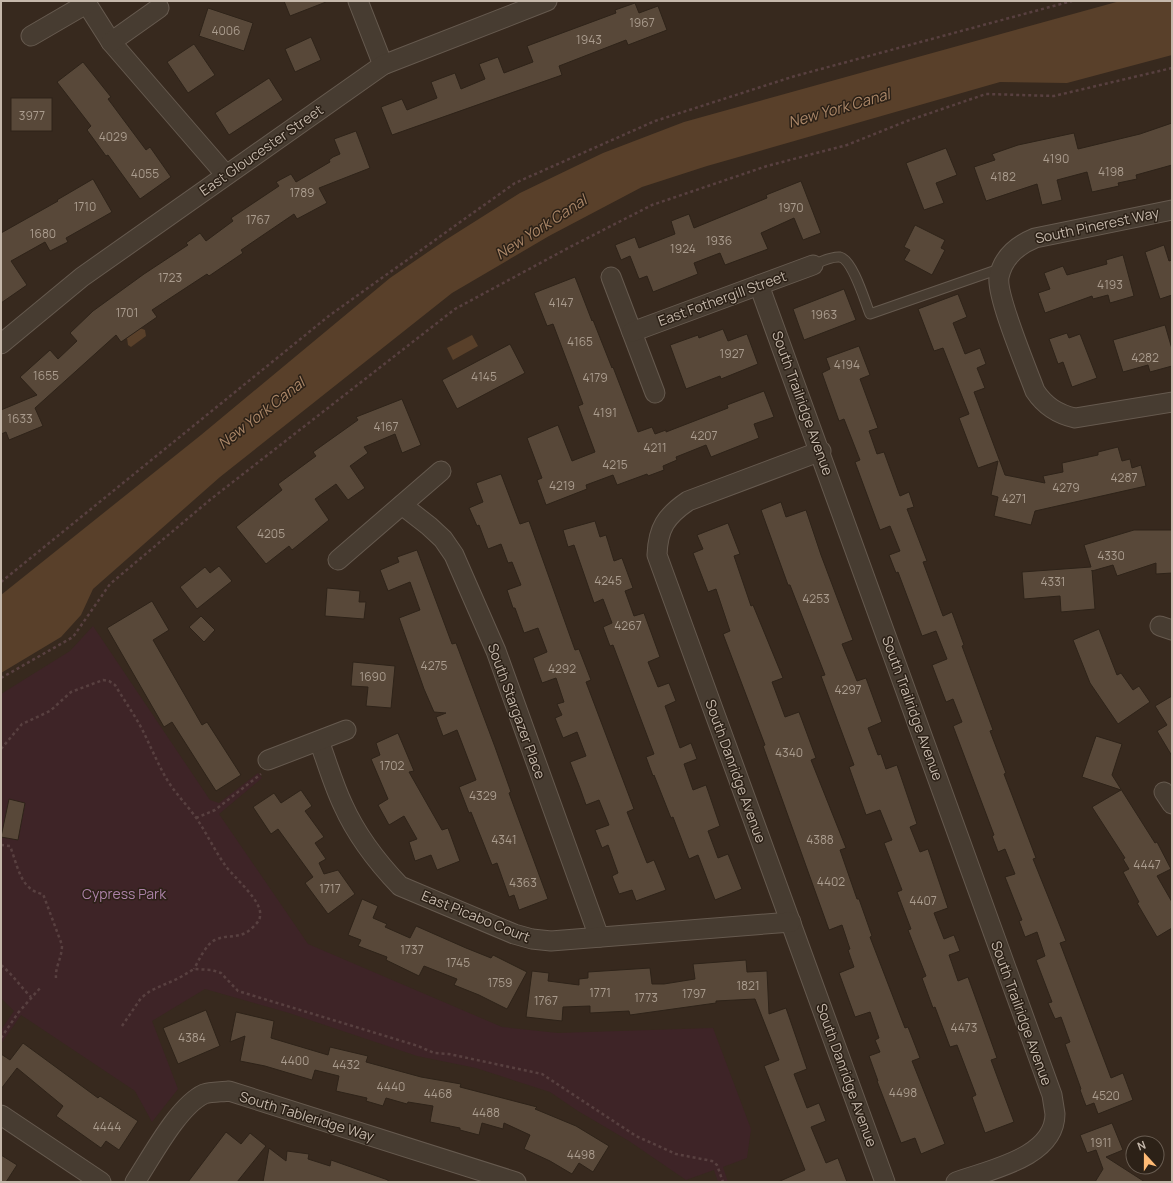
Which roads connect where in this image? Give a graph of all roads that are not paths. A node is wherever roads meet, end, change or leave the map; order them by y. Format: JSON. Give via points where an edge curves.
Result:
{"nodes":[{"id":1,"x":358,"y":1,"type":"edge"},
{"id":2,"x":548,"y":1,"type":"edge"},
{"id":3,"x":85,"y":2,"type":"edge"},
{"id":4,"x":159,"y":8,"type":"dead end"},
{"id":5,"x":31,"y":36,"type":"dead end"},
{"id":6,"x":111,"y":42,"type":"junction"},
{"id":7,"x":383,"y":65,"type":"junction"},
{"id":8,"x":226,"y":175,"type":"junction"},
{"id":9,"x":1172,"y":210,"type":"edge"},
{"id":10,"x":1004,"y":264,"type":"junction"},
{"id":11,"x":813,"y":265,"type":"joint"},
{"id":12,"x":611,"y":277,"type":"dead end"},
{"id":13,"x":759,"y":285,"type":"junction"},
{"id":14,"x":632,"y":332,"type":"junction"},
{"id":15,"x":1,"y":344,"type":"edge"},
{"id":16,"x":655,"y":393,"type":"dead end"},
{"id":17,"x":1172,"y":402,"type":"edge"},
{"id":18,"x":821,"y":451,"type":"junction"},
{"id":19,"x":441,"y":471,"type":"dead end"},
{"id":20,"x":402,"y":505,"type":"junction"},
{"id":21,"x":338,"y":560,"type":"dead end"},
{"id":22,"x":346,"y":730,"type":"dead end"},
{"id":23,"x":319,"y":741,"type":"junction"},
{"id":24,"x":265,"y":767,"type":"road end"},
{"id":25,"x":791,"y":922,"type":"junction"},
{"id":26,"x":599,"y":937,"type":"junction"},
{"id":27,"x":1,"y":1114,"type":"edge"},
{"id":28,"x":101,"y":1182,"type":"edge"},
{"id":29,"x":135,"y":1182,"type":"edge"},
{"id":30,"x":516,"y":1182,"type":"edge"},
{"id":31,"x":885,"y":1182,"type":"edge"},
{"id":32,"x":956,"y":1182,"type":"edge"}],
"edges":[{"from":1,"to":7,"type":"street"},
{"from":2,"to":7,"type":"street","name":"East Gloucester Street"},
{"from":3,"to":5,"type":"street"},
{"from":3,"to":6,"type":"street"},
{"from":4,"to":6,"type":"street"},
{"from":6,"to":8,"type":"street"},
{"from":7,"to":8,"type":"street","name":"East Gloucester Street"},
{"from":8,"to":15,"type":"street","name":"East Gloucester Street","via":[[82,277]]},
{"from":9,"to":10,"type":"street","name":"South Pinerest Way","via":[[1035,238],[1024,242]]},
{"from":10,"to":11,"type":"lane","via":[[870,314],[846,261],[831,258]]},
{"from":10,"to":17,"type":"street","via":[[999,278],[1001,296],[1035,391],[1052,410],[1075,418]]},
{"from":11,"to":13,"type":"street","name":"East Fothergill Street"},
{"from":12,"to":14,"type":"street"},
{"from":13,"to":14,"type":"street","name":"East Fothergill Street"},
{"from":13,"to":18,"type":"street","name":"South Trailridge Avenue"},
{"from":14,"to":16,"type":"street"},
{"from":18,"to":25,"type":"street","name":"South Danridge Avenue","via":[[688,501],[673,511],[658,539],[657,555]]},
{"from":18,"to":32,"type":"street","name":"South Trailridge Avenue","via":[[1052,1095],[1055,1115],[1050,1133],[1039,1148],[1026,1157]]},
{"from":19,"to":20,"type":"street"},
{"from":20,"to":21,"type":"street"},
{"from":20,"to":26,"type":"street","name":"South Stargazer Place","via":[[429,526],[454,555],[496,651]]},
{"from":22,"to":23,"type":"street"},
{"from":23,"to":24,"type":"street"},
{"from":23,"to":26,"type":"street","name":"East Picabo Court","via":[[351,821],[386,872],[400,886],[532,940]]},
{"from":25,"to":26,"type":"street","name":"East Picabo Court"},
{"from":25,"to":31,"type":"street","name":"South Danridge Avenue"},
{"from":27,"to":28,"type":"street"},
{"from":29,"to":30,"type":"street","name":"South Tableridge Way","via":[[186,1107],[205,1094],[229,1091]]}]}
